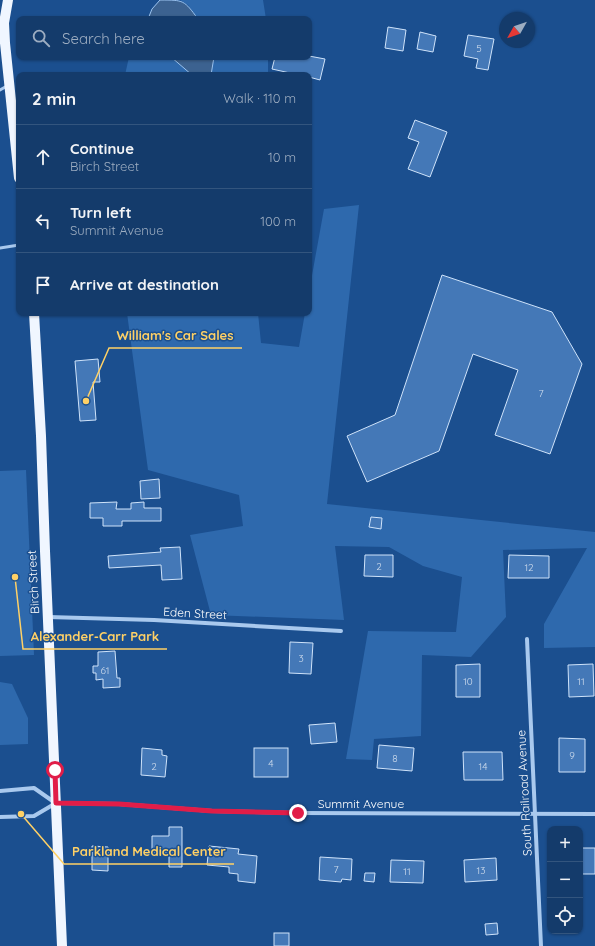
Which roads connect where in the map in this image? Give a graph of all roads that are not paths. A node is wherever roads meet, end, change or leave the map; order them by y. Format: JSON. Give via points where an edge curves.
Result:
{"nodes":[{"id":1,"x":8,"y":0,"type":"edge"},
{"id":2,"x":0,"y":43,"type":"edge"},
{"id":3,"x":6,"y":60,"type":"junction"},
{"id":4,"x":4,"y":88,"type":"edge"},
{"id":5,"x":16,"y":160,"type":"edge"},
{"id":6,"x":16,"y":245,"type":"edge"},
{"id":7,"x":0,"y":248,"type":"edge"},
{"id":8,"x":34,"y":316,"type":"edge"},
{"id":9,"x":48,"y":617,"type":"junction"},
{"id":10,"x":341,"y":632,"type":"dead end"},
{"id":11,"x":527,"y":639,"type":"dead end"},
{"id":12,"x":0,"y":791,"type":"edge"},
{"id":13,"x":56,"y":803,"type":"junction"},
{"id":14,"x":535,"y":814,"type":"junction"},
{"id":15,"x":595,"y":814,"type":"edge"},
{"id":16,"x":0,"y":817,"type":"edge"},
{"id":17,"x":62,"y":946,"type":"edge"},
{"id":18,"x":541,"y":946,"type":"edge"}],
"edges":[{"from":1,"to":3,"type":"main road","via":[[4,23]]},
{"from":2,"to":3,"type":"main road"},
{"from":3,"to":4,"type":"main road"},
{"from":4,"to":5,"type":"main road"},
{"from":6,"to":7,"type":"lane"},
{"from":8,"to":9,"type":"main road","name":"Birch Street","via":[[42,436]]},
{"from":9,"to":10,"type":"street","name":"Eden Street","via":[[154,620]]},
{"from":9,"to":13,"type":"main road","name":"Birch Street"},
{"from":11,"to":14,"type":"street","name":"South Railroad Avenue"},
{"from":12,"to":13,"type":"street","via":[[34,788]]},
{"from":13,"to":14,"type":"street","name":"Summit Avenue","via":[[119,804],[220,811]]},
{"from":13,"to":16,"type":"street","via":[[34,816]]},
{"from":13,"to":17,"type":"main road","name":"Birch Street"},
{"from":14,"to":15,"type":"street","name":"Summit Avenue"},
{"from":14,"to":18,"type":"street","name":"South Railroad Avenue"}]}
